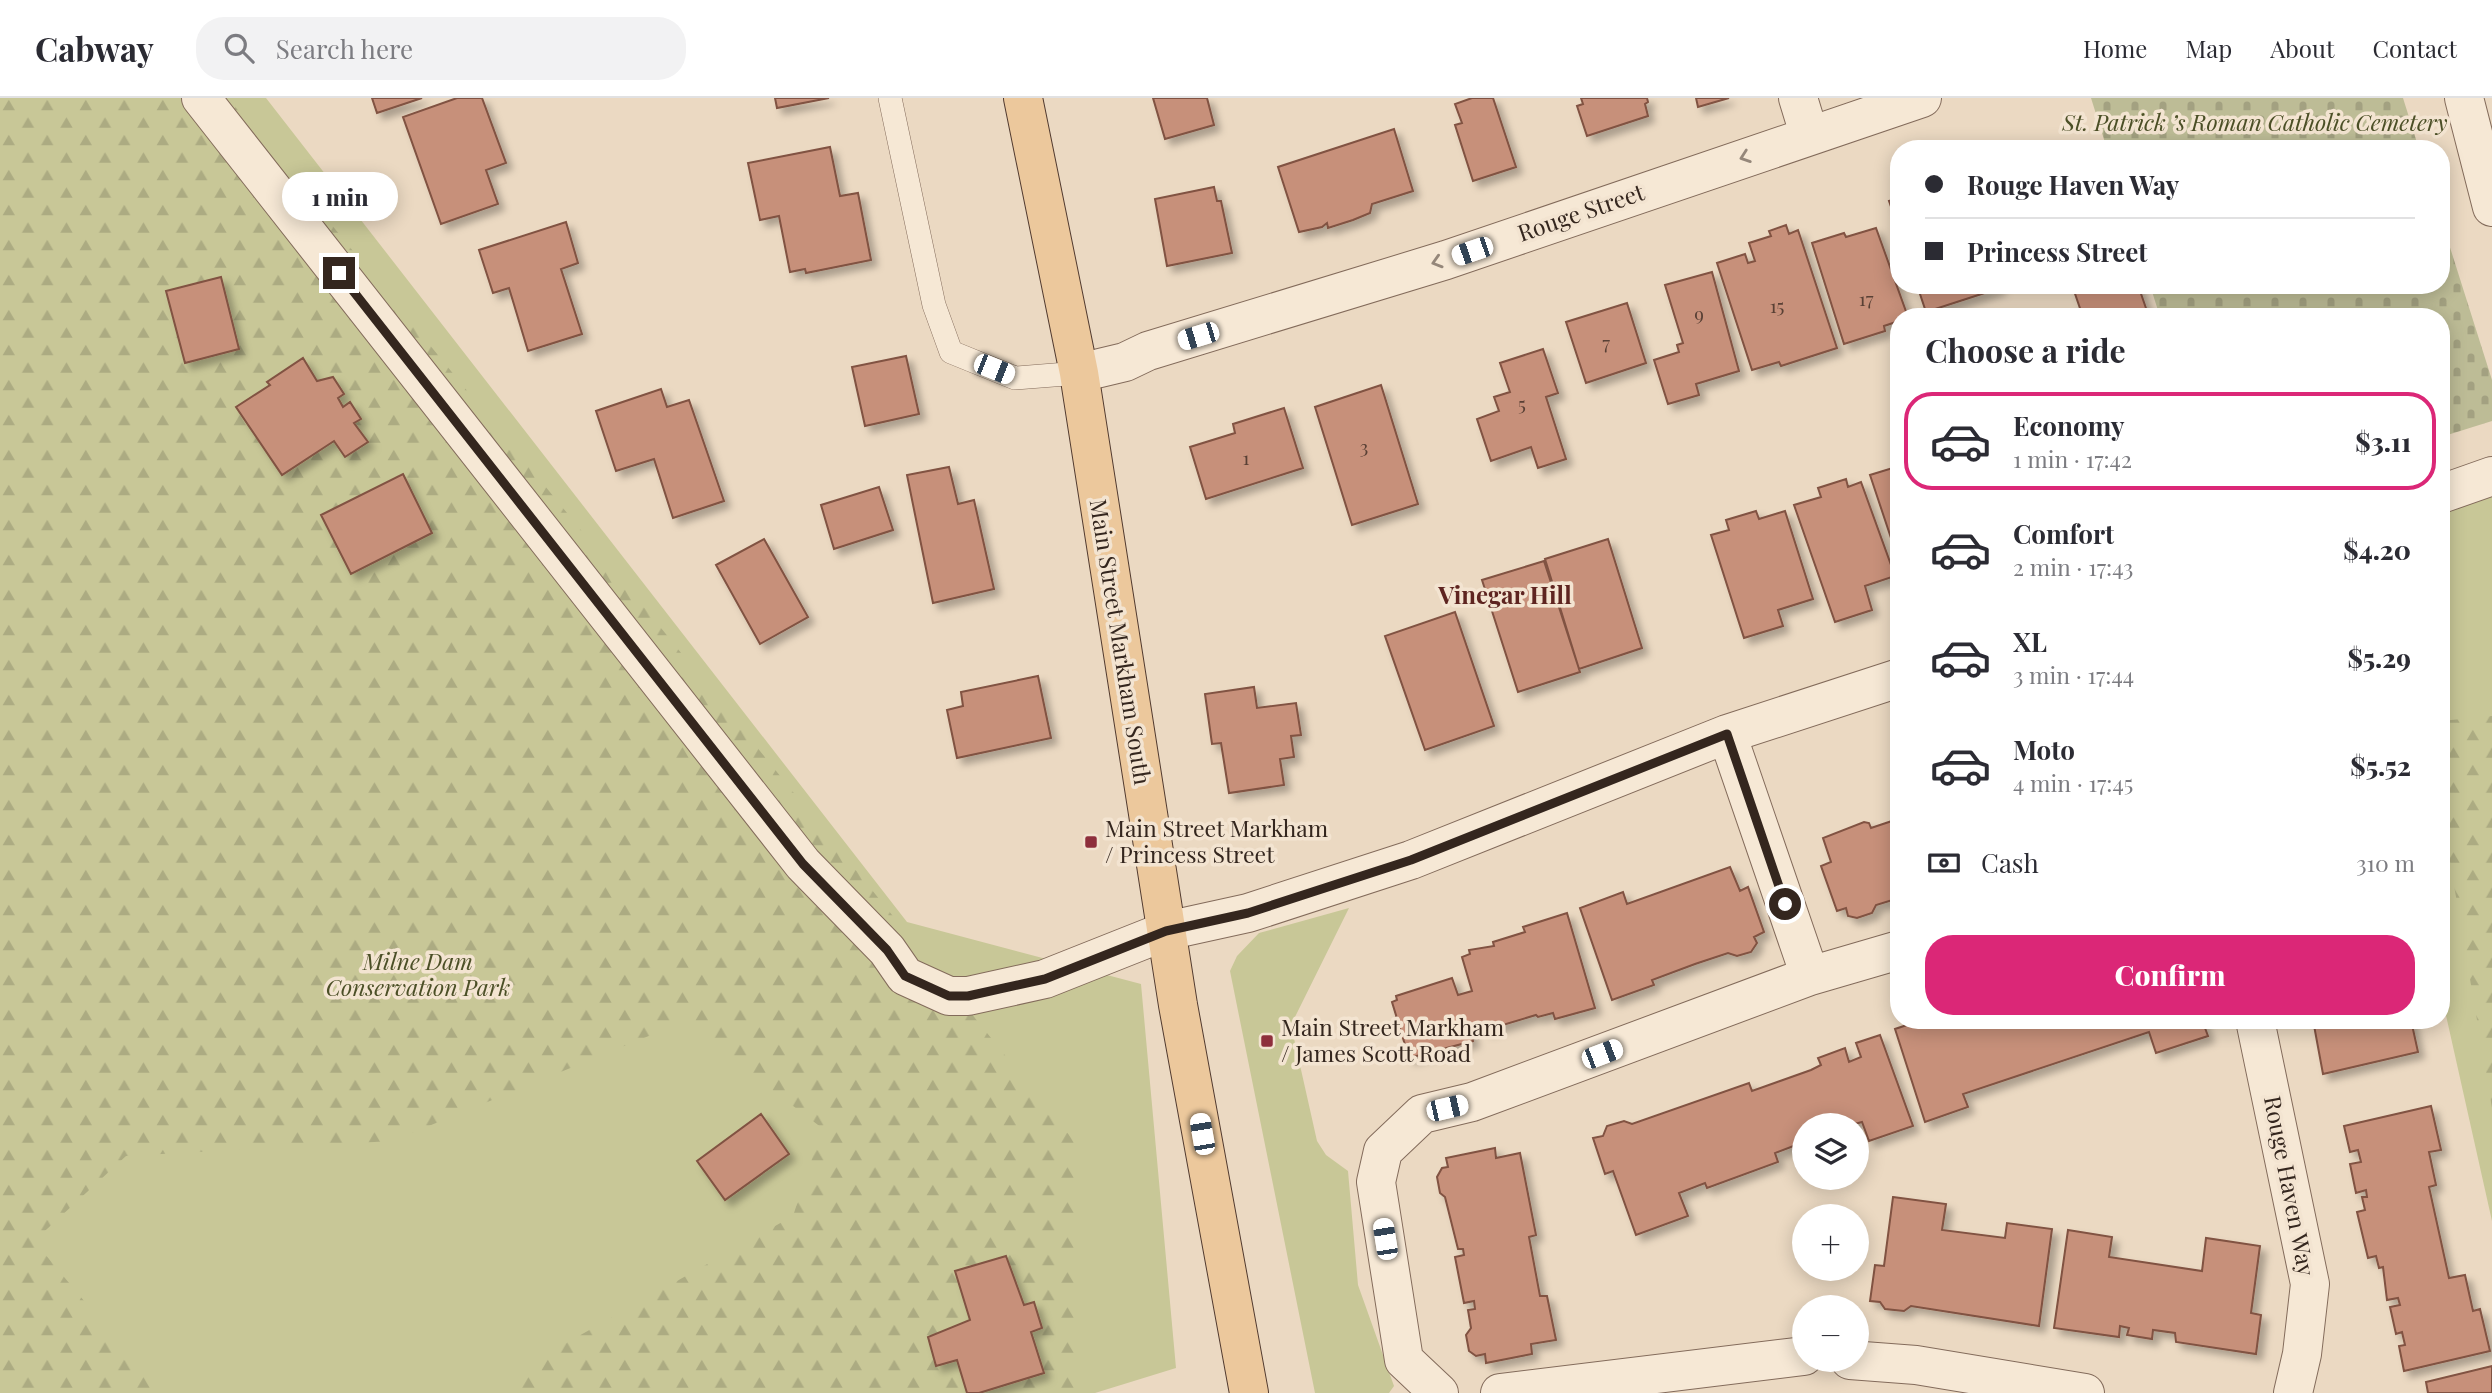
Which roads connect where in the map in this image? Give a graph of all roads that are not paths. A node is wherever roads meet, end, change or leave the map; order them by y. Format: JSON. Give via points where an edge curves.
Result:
{"nodes":[{"id":1,"x":201,"y":98,"type":"edge"},
{"id":2,"x":890,"y":98,"type":"edge"},
{"id":3,"x":1023,"y":98,"type":"edge"},
{"id":4,"x":1798,"y":98,"type":"edge"},
{"id":5,"x":1922,"y":98,"type":"edge"},
{"id":6,"x":2464,"y":98,"type":"edge"},
{"id":7,"x":1809,"y":135,"type":"junction"},
{"id":8,"x":2492,"y":207,"type":"edge"},
{"id":9,"x":1079,"y":373,"type":"junction"},
{"id":10,"x":2492,"y":476,"type":"edge"},
{"id":11,"x":2450,"y":491,"type":"edge"},
{"id":12,"x":1890,"y":681,"type":"edge"},
{"id":13,"x":1727,"y":734,"type":"junction"},
{"id":14,"x":1166,"y":931,"type":"junction"},
{"id":15,"x":1890,"y":953,"type":"edge"},
{"id":16,"x":1810,"y":976,"type":"junction"},
{"id":17,"x":2257,"y":1029,"type":"edge"},
{"id":18,"x":1792,"y":1357,"type":"edge"},
{"id":19,"x":1869,"y":1361,"type":"edge"},
{"id":20,"x":1249,"y":1393,"type":"edge"},
{"id":21,"x":1439,"y":1393,"type":"edge"},
{"id":22,"x":1500,"y":1393,"type":"edge"},
{"id":23,"x":2085,"y":1393,"type":"edge"},
{"id":24,"x":2293,"y":1393,"type":"edge"}],
"edges":[{"from":1,"to":14,"type":"street","via":[[803,864],[887,950],[905,976],[949,996],[968,996],[1045,979]]},
{"from":2,"to":9,"type":"lane","via":[[934,305],[951,352],[1015,378]]},
{"from":3,"to":9,"type":"main road","name":"Main Street Markham South"},
{"from":4,"to":7,"type":"street"},
{"from":5,"to":7,"type":"street","name":"Rouge Street"},
{"from":6,"to":8,"type":"street"},
{"from":7,"to":9,"type":"street","name":"Rouge Street","one_way":true,"via":[[1446,260]]},
{"from":9,"to":14,"type":"main road","name":"Main Street Markham South"},
{"from":10,"to":11,"type":"street"},
{"from":12,"to":13,"type":"street"},
{"from":13,"to":14,"type":"street","via":[[1411,860],[1248,913]]},
{"from":13,"to":16,"type":"street"},
{"from":14,"to":20,"type":"main road","name":"Main Street Markham South"},
{"from":15,"to":16,"type":"street"},
{"from":16,"to":21,"type":"street","via":[[1472,1102],[1422,1114],[1383,1151],[1376,1182],[1404,1360]]},
{"from":17,"to":24,"type":"street","name":"Rouge Haven Way","via":[[2310,1284]]},
{"from":18,"to":22,"type":"street"},
{"from":19,"to":23,"type":"street"}]}
